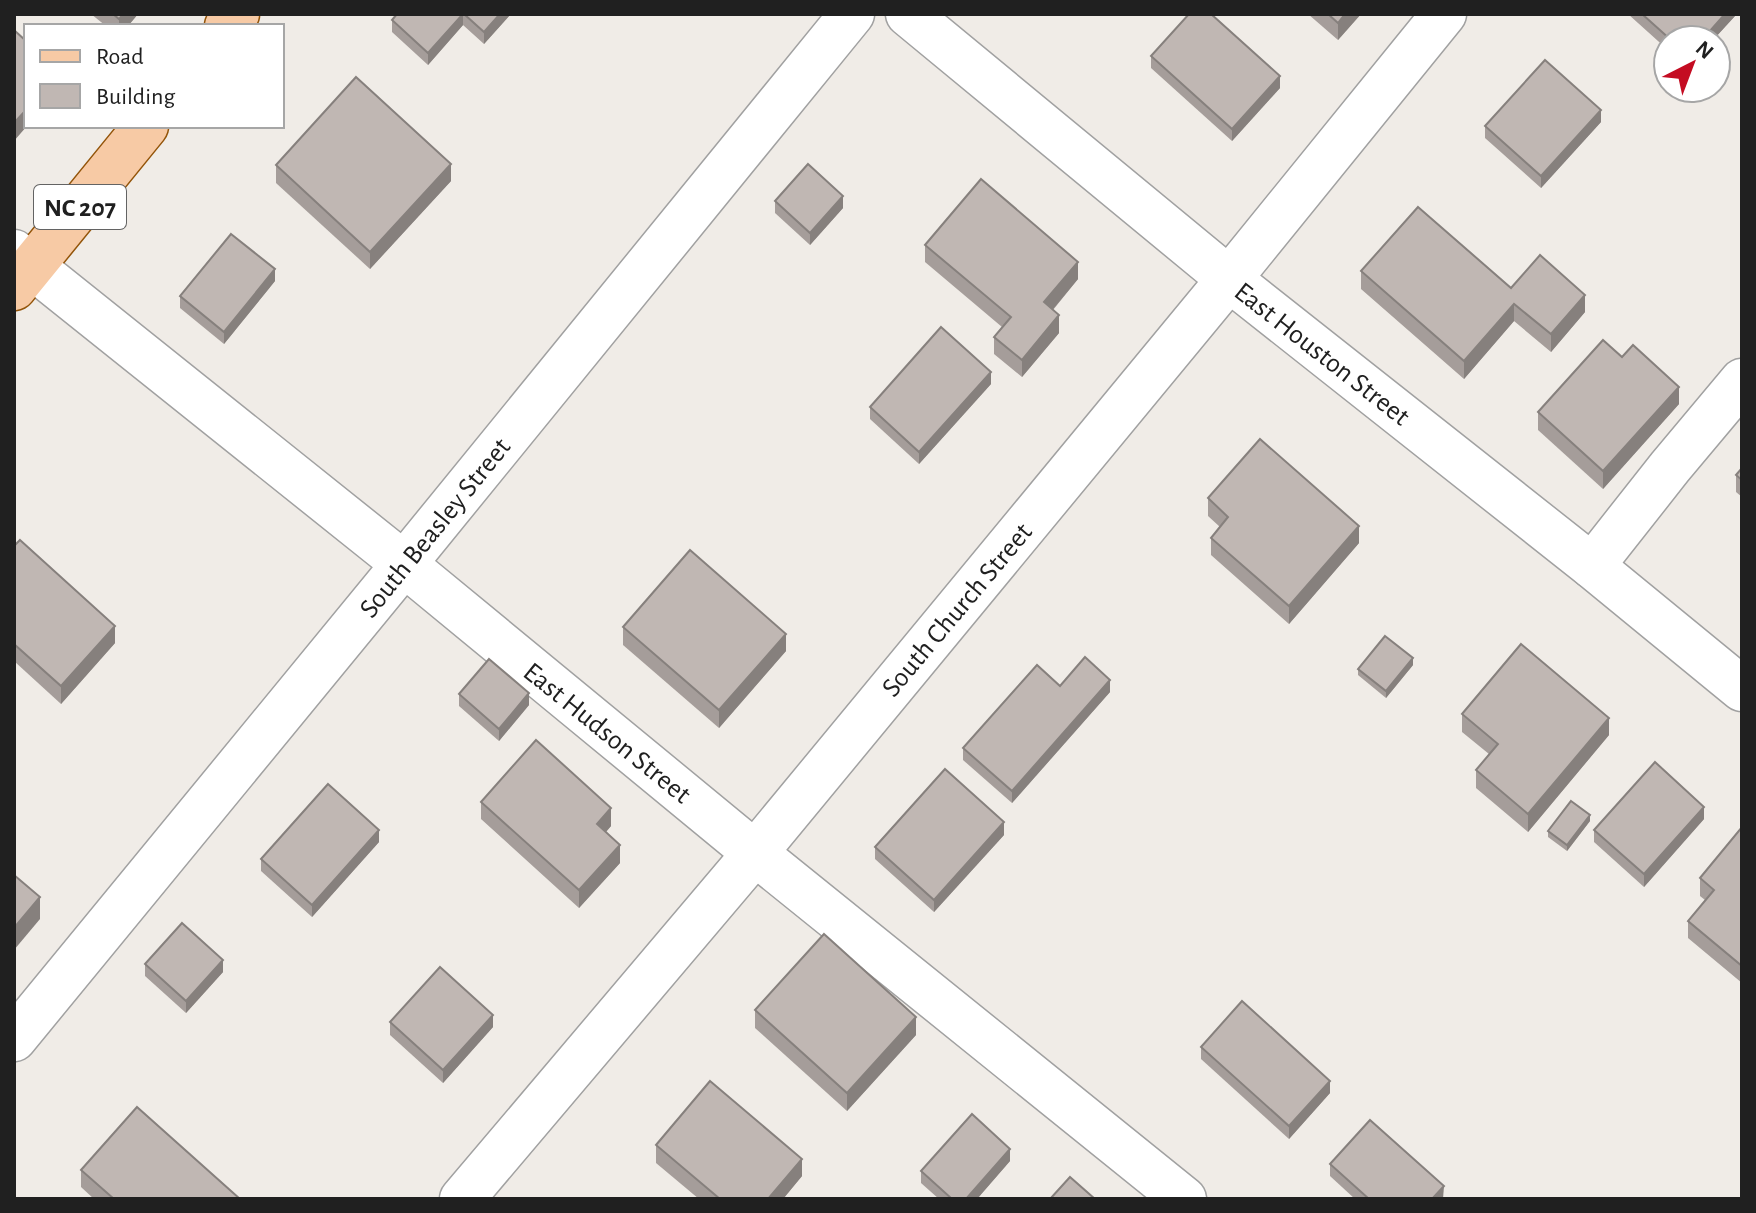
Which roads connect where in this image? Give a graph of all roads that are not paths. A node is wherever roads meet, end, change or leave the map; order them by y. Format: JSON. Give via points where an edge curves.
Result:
{"nodes":[{"id":1,"x":852,"y":14,"type":"edge"},
{"id":2,"x":908,"y":14,"type":"edge"},
{"id":3,"x":1444,"y":14,"type":"edge"},
{"id":4,"x":144,"y":128,"type":"edge"},
{"id":5,"x":20,"y":269,"type":"edge"},
{"id":6,"x":1229,"y":279,"type":"junction"},
{"id":7,"x":1742,"y":381,"type":"edge"},
{"id":8,"x":404,"y":564,"type":"junction"},
{"id":9,"x":1592,"y":566,"type":"junction"},
{"id":10,"x":1742,"y":689,"type":"edge"},
{"id":11,"x":755,"y":853,"type":"junction"},
{"id":12,"x":14,"y":1039,"type":"edge"},
{"id":13,"x":462,"y":1199,"type":"edge"},
{"id":14,"x":1184,"y":1199,"type":"edge"}],
"edges":[{"from":1,"to":8,"type":"street","name":"South Beasley Street"},
{"from":2,"to":6,"type":"street","name":"East Houston Street"},
{"from":3,"to":6,"type":"street","name":"South Church Street"},
{"from":4,"to":5,"type":"main road","number":"NC 207"},
{"from":5,"to":8,"type":"street","name":"East Hudson Street"},
{"from":6,"to":9,"type":"street","name":"East Houston Street"},
{"from":6,"to":11,"type":"street","name":"South Church Street"},
{"from":7,"to":9,"type":"street"},
{"from":8,"to":11,"type":"street","name":"East Hudson Street"},
{"from":8,"to":12,"type":"street","name":"South Beasley Street"},
{"from":9,"to":10,"type":"street","name":"East Houston Street"},
{"from":11,"to":13,"type":"street","name":"South Church Street"},
{"from":11,"to":14,"type":"street","name":"East Hudson Street"}]}
